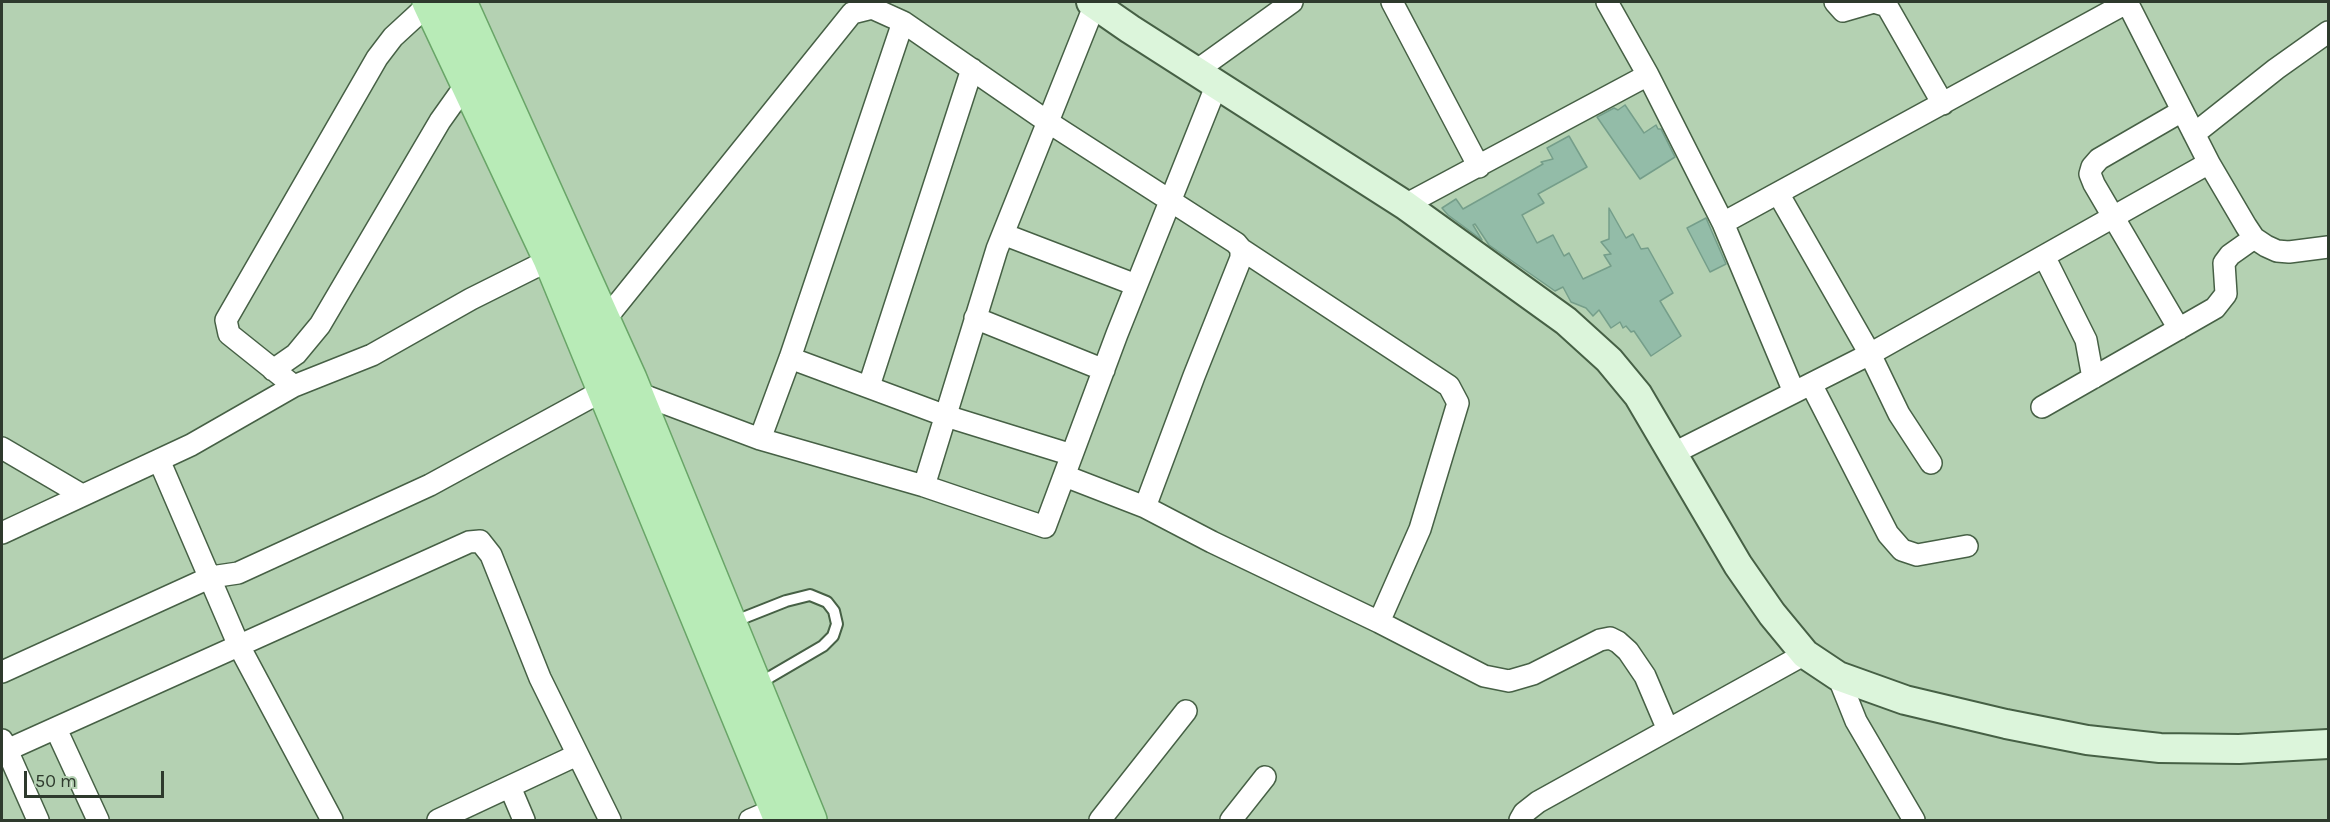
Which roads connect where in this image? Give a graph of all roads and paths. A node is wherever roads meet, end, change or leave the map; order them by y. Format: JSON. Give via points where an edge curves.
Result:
{"nodes":[{"id":1,"x":440,"y":2,"type":"edge"},
{"id":2,"x":1292,"y":2,"type":"edge"},
{"id":3,"x":1392,"y":2,"type":"edge"},
{"id":4,"x":1607,"y":2,"type":"edge"},
{"id":5,"x":1835,"y":2,"type":"edge"},
{"id":6,"x":2127,"y":2,"type":"edge"},
{"id":7,"x":1093,"y":3,"type":"edge"},
{"id":8,"x":903,"y":22,"type":"junction"},
{"id":9,"x":2328,"y":32,"type":"edge"},
{"id":10,"x":972,"y":69,"type":"junction"},
{"id":11,"x":1648,"y":75,"type":"junction"},
{"id":12,"x":1207,"y":77,"type":"junction"},
{"id":13,"x":467,"y":83,"type":"junction"},
{"id":14,"x":1943,"y":104,"type":"junction"},
{"id":15,"x":2182,"y":111,"type":"junction"},
{"id":16,"x":1048,"y":122,"type":"junction"},
{"id":17,"x":2194,"y":134,"type":"junction"},
{"id":18,"x":2210,"y":163,"type":"junction"},
{"id":19,"x":1479,"y":167,"type":"junction"},
{"id":20,"x":1779,"y":195,"type":"junction"},
{"id":21,"x":1169,"y":200,"type":"junction"},
{"id":22,"x":1405,"y":205,"type":"junction"},
{"id":23,"x":2113,"y":217,"type":"junction"},
{"id":24,"x":1724,"y":223,"type":"junction"},
{"id":25,"x":1003,"y":234,"type":"junction"},
{"id":26,"x":2254,"y":238,"type":"junction"},
{"id":27,"x":2328,"y":247,"type":"edge"},
{"id":28,"x":1241,"y":249,"type":"junction"},
{"id":29,"x":561,"y":254,"type":"junction"},
{"id":30,"x":2044,"y":256,"type":"junction"},
{"id":31,"x":1137,"y":285,"type":"junction"},
{"id":32,"x":975,"y":318,"type":"junction"},
{"id":33,"x":604,"y":321,"type":"junction"},
{"id":34,"x":2179,"y":329,"type":"junction"},
{"id":35,"x":1870,"y":354,"type":"junction"},
{"id":36,"x":790,"y":358,"type":"junction"},
{"id":37,"x":273,"y":370,"type":"junction"},
{"id":38,"x":1104,"y":370,"type":"junction"},
{"id":39,"x":2093,"y":378,"type":"junction"},
{"id":40,"x":294,"y":386,"type":"junction"},
{"id":41,"x":869,"y":386,"type":"junction"},
{"id":42,"x":1802,"y":388,"type":"junction"},
{"id":43,"x":619,"y":391,"type":"junction"},
{"id":44,"x":2042,"y":407,"type":"dead end"},
{"id":45,"x":946,"y":416,"type":"junction"},
{"id":46,"x":760,"y":439,"type":"junction"},
{"id":47,"x":2,"y":448,"type":"edge"},
{"id":48,"x":1674,"y":453,"type":"junction"},
{"id":49,"x":1072,"y":455,"type":"junction"},
{"id":50,"x":159,"y":460,"type":"junction"},
{"id":51,"x":1931,"y":463,"type":"dead end"},
{"id":52,"x":1065,"y":476,"type":"junction"},
{"id":53,"x":924,"y":486,"type":"junction"},
{"id":54,"x":82,"y":495,"type":"junction"},
{"id":55,"x":1145,"y":507,"type":"junction"},
{"id":56,"x":2,"y":533,"type":"edge"},
{"id":57,"x":1966,"y":546,"type":"dead end"},
{"id":58,"x":211,"y":577,"type":"junction"},
{"id":59,"x":1379,"y":622,"type":"junction"},
{"id":60,"x":730,"y":624,"type":"junction"},
{"id":61,"x":239,"y":646,"type":"junction"},
{"id":62,"x":1805,"y":654,"type":"junction"},
{"id":63,"x":2,"y":672,"type":"edge"},
{"id":64,"x":1838,"y":676,"type":"junction"},
{"id":65,"x":756,"y":686,"type":"junction"},
{"id":66,"x":1186,"y":711,"type":"dead end"},
{"id":67,"x":56,"y":729,"type":"junction"},
{"id":68,"x":1668,"y":730,"type":"junction"},
{"id":69,"x":2328,"y":744,"type":"edge"},
{"id":70,"x":3,"y":748,"type":"edge"},
{"id":71,"x":577,"y":755,"type":"junction"},
{"id":72,"x":1265,"y":777,"type":"dead end"},
{"id":73,"x":510,"y":787,"type":"junction"},
{"id":74,"x":784,"y":814,"type":"edge"},
{"id":75,"x":38,"y":820,"type":"edge"},
{"id":76,"x":98,"y":820,"type":"edge"},
{"id":77,"x":332,"y":820,"type":"edge"},
{"id":78,"x":438,"y":820,"type":"edge"},
{"id":79,"x":524,"y":820,"type":"edge"},
{"id":80,"x":610,"y":820,"type":"edge"},
{"id":81,"x":1100,"y":820,"type":"edge"},
{"id":82,"x":1231,"y":820,"type":"edge"},
{"id":83,"x":1520,"y":820,"type":"edge"},
{"id":84,"x":1914,"y":820,"type":"edge"}],
"edges":[{"from":1,"to":13,"type":"main road"},
{"from":1,"to":29,"type":"main road"},
{"from":1,"to":37,"type":"street","via":[[393,37],[372,65],[226,320],[229,334]]},
{"from":2,"to":12,"type":"street"},
{"from":3,"to":19,"type":"street"},
{"from":4,"to":11,"type":"street"},
{"from":5,"to":14,"type":"street","via":[[1843,11],[1874,2],[1887,6]]},
{"from":6,"to":14,"type":"street"},
{"from":6,"to":15,"type":"street"},
{"from":7,"to":12,"type":"main road"},
{"from":7,"to":16,"type":"street"},
{"from":8,"to":10,"type":"street"},
{"from":8,"to":33,"type":"street","via":[[872,8],[852,13]]},
{"from":8,"to":36,"type":"street"},
{"from":9,"to":17,"type":"street"},
{"from":10,"to":16,"type":"street"},
{"from":10,"to":41,"type":"street"},
{"from":11,"to":19,"type":"street"},
{"from":11,"to":24,"type":"street"},
{"from":12,"to":21,"type":"street"},
{"from":12,"to":22,"type":"main road"},
{"from":13,"to":29,"type":"main road"},
{"from":13,"to":37,"type":"street","via":[[440,121],[320,325],[296,354]]},
{"from":14,"to":20,"type":"street"},
{"from":15,"to":17,"type":"street"},
{"from":15,"to":23,"type":"street","via":[[2099,159],[2092,167],[2094,184]]},
{"from":16,"to":21,"type":"street"},
{"from":16,"to":25,"type":"street"},
{"from":17,"to":18,"type":"street"},
{"from":18,"to":23,"type":"street"},
{"from":18,"to":26,"type":"street"},
{"from":19,"to":22,"type":"street"},
{"from":20,"to":24,"type":"street"},
{"from":20,"to":35,"type":"street"},
{"from":21,"to":28,"type":"street"},
{"from":21,"to":31,"type":"street"},
{"from":22,"to":48,"type":"main road","via":[[1566,321],[1609,360],[1638,395]]},
{"from":23,"to":30,"type":"street"},
{"from":23,"to":34,"type":"street"},
{"from":24,"to":42,"type":"street"},
{"from":25,"to":31,"type":"street"},
{"from":25,"to":32,"type":"street"},
{"from":26,"to":27,"type":"street","via":[[2277,251]]},
{"from":26,"to":34,"type":"street","via":[[2224,263],[2226,294],[2221,301]]},
{"from":28,"to":55,"type":"street","via":[[1241,258]]},
{"from":28,"to":59,"type":"street","via":[[1449,386],[1458,403],[1420,530]]},
{"from":29,"to":33,"type":"main road"},
{"from":29,"to":40,"type":"street","via":[[372,355]]},
{"from":29,"to":43,"type":"main road"},
{"from":30,"to":35,"type":"street"},
{"from":30,"to":39,"type":"street","via":[[2086,340]]},
{"from":31,"to":38,"type":"street"},
{"from":32,"to":38,"type":"street"},
{"from":32,"to":45,"type":"street"},
{"from":33,"to":43,"type":"main road"},
{"from":34,"to":39,"type":"street"},
{"from":35,"to":42,"type":"street"},
{"from":35,"to":51,"type":"street","via":[[1899,414]]},
{"from":36,"to":41,"type":"street"},
{"from":36,"to":46,"type":"street"},
{"from":37,"to":40,"type":"street"},
{"from":38,"to":49,"type":"street"},
{"from":39,"to":44,"type":"street"},
{"from":40,"to":50,"type":"street","via":[[191,446]]},
{"from":41,"to":45,"type":"street"},
{"from":42,"to":48,"type":"street"},
{"from":42,"to":57,"type":"street","via":[[1888,534],[1902,550],[1917,555]]},
{"from":43,"to":46,"type":"street"},
{"from":43,"to":58,"type":"street","via":[[430,485],[238,573]]},
{"from":43,"to":60,"type":"main road"},
{"from":43,"to":74,"type":"main road"},
{"from":45,"to":49,"type":"street"},
{"from":45,"to":53,"type":"street"},
{"from":46,"to":53,"type":"street"},
{"from":47,"to":54,"type":"street"},
{"from":48,"to":62,"type":"main road","via":[[1738,565]]},
{"from":49,"to":52,"type":"street"},
{"from":50,"to":54,"type":"street"},
{"from":50,"to":58,"type":"street"},
{"from":52,"to":53,"type":"street","via":[[1044,527]]},
{"from":52,"to":55,"type":"street"},
{"from":54,"to":56,"type":"street"},
{"from":55,"to":59,"type":"street"},
{"from":58,"to":61,"type":"street"},
{"from":58,"to":63,"type":"street"},
{"from":59,"to":68,"type":"street","via":[[1484,676],[1509,681],[1610,639],[1628,651],[1645,676]]},
{"from":60,"to":65,"type":"main road"},
{"from":60,"to":65,"type":"lane","via":[[786,601],[810,596],[819,597],[834,611],[837,624],[833,636],[823,646]]},
{"from":61,"to":67,"type":"street"},
{"from":61,"to":71,"type":"street","via":[[469,542],[480,541],[491,555],[540,678]]},
{"from":61,"to":77,"type":"street"},
{"from":62,"to":64,"type":"main road"},
{"from":62,"to":68,"type":"street"},
{"from":64,"to":69,"type":"main road","via":[[1905,700],[2087,740],[2160,748]]},
{"from":64,"to":84,"type":"street","via":[[1856,721]]},
{"from":65,"to":74,"type":"main road"},
{"from":66,"to":81,"type":"street"},
{"from":67,"to":70,"type":"street"},
{"from":67,"to":76,"type":"street"},
{"from":68,"to":83,"type":"street","via":[[1538,802]]},
{"from":70,"to":75,"type":"street"},
{"from":71,"to":73,"type":"street"},
{"from":71,"to":80,"type":"street"},
{"from":72,"to":82,"type":"street"},
{"from":73,"to":78,"type":"street"},
{"from":73,"to":79,"type":"street"}]}
